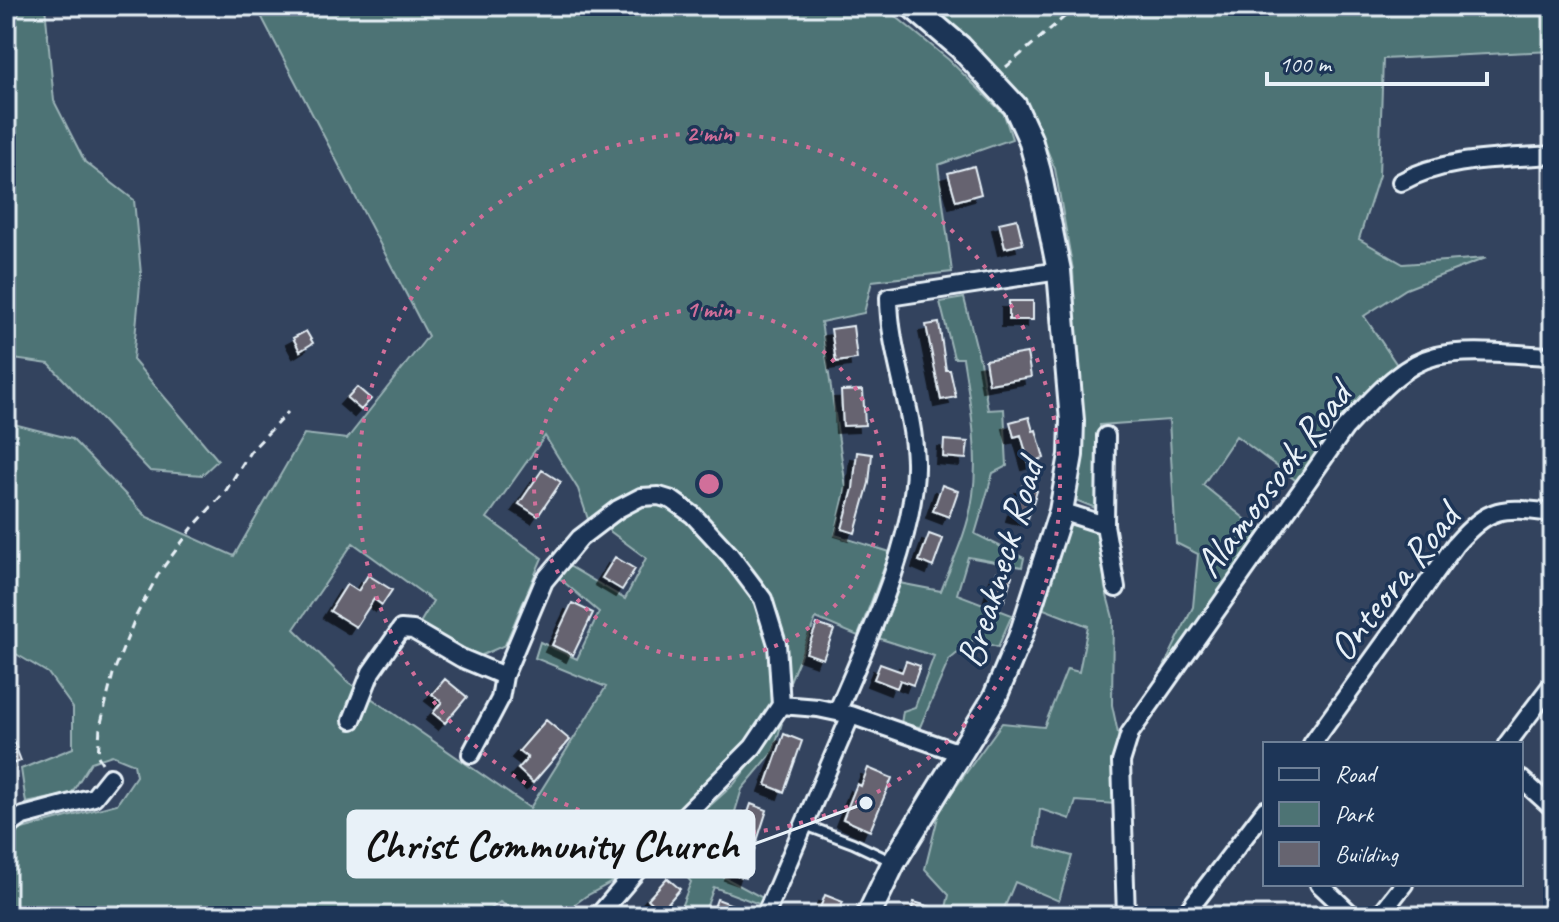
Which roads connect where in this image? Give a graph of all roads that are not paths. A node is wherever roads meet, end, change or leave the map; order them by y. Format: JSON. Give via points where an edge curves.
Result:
{"nodes":[{"id":1,"x":912,"y":6,"type":"edge"},
{"id":2,"x":1553,"y":155,"type":"edge"},
{"id":3,"x":1401,"y":182,"type":"dead end"},
{"id":4,"x":1059,"y":271,"type":"junction"},
{"id":5,"x":1553,"y":356,"type":"edge"},
{"id":6,"x":1106,"y":436,"type":"dead end"},
{"id":7,"x":1061,"y":511,"type":"junction"},
{"id":8,"x":1553,"y":513,"type":"edge"},
{"id":9,"x":1105,"y":525,"type":"junction"},
{"id":10,"x":1116,"y":588,"type":"dead end"},
{"id":11,"x":504,"y":676,"type":"junction"},
{"id":12,"x":1553,"y":683,"type":"edge"},
{"id":13,"x":781,"y":705,"type":"junction"},
{"id":14,"x":844,"y":713,"type":"junction"},
{"id":15,"x":352,"y":720,"type":"dead end"},
{"id":16,"x":1313,"y":742,"type":"edge"},
{"id":17,"x":1509,"y":742,"type":"edge"},
{"id":18,"x":960,"y":753,"type":"junction"},
{"id":19,"x":471,"y":754,"type":"dead end"},
{"id":20,"x":110,"y":777,"type":"road end"},
{"id":21,"x":1523,"y":781,"type":"edge"},
{"id":22,"x":1553,"y":808,"type":"edge"},
{"id":23,"x":1262,"y":822,"type":"edge"},
{"id":24,"x":805,"y":825,"type":"junction"},
{"id":25,"x":6,"y":828,"type":"edge"},
{"id":26,"x":894,"y":862,"type":"junction"},
{"id":27,"x":1321,"y":886,"type":"edge"},
{"id":28,"x":1402,"y":886,"type":"edge"},
{"id":29,"x":598,"y":916,"type":"edge"},
{"id":30,"x":765,"y":916,"type":"edge"},
{"id":31,"x":868,"y":916,"type":"edge"},
{"id":32,"x":1126,"y":916,"type":"edge"},
{"id":33,"x":1184,"y":916,"type":"edge"},
{"id":34,"x":1353,"y":916,"type":"edge"},
{"id":35,"x":1379,"y":916,"type":"edge"}],
"edges":[{"from":1,"to":4,"type":"street","name":"Breakneck Road","via":[[960,47],[1015,106],[1039,172]]},
{"from":2,"to":3,"type":"street","via":[[1456,163]]},
{"from":4,"to":7,"type":"street","name":"Breakneck Road","via":[[1072,421]]},
{"from":4,"to":14,"type":"street","via":[[889,297],[915,462],[910,513]]},
{"from":5,"to":32,"type":"street","name":"Alamoosook Road","via":[[1433,356],[1383,389],[1345,428],[1130,733],[1121,762]]},
{"from":6,"to":9,"type":"street"},
{"from":7,"to":9,"type":"street"},
{"from":7,"to":18,"type":"street","name":"Breakneck Road","via":[[1021,635],[995,697]]},
{"from":8,"to":16,"type":"street","name":"Onteora Road","via":[[1515,508],[1493,512],[1474,524]]},
{"from":9,"to":10,"type":"street"},
{"from":11,"to":13,"type":"street","via":[[544,581],[558,563],[618,509],[641,497],[659,496],[693,515],[763,599],[777,644]]},
{"from":11,"to":15,"type":"street","via":[[413,630],[401,629],[371,672]]},
{"from":11,"to":19,"type":"street","via":[[500,699]]},
{"from":12,"to":17,"type":"street"},
{"from":13,"to":14,"type":"street"},
{"from":13,"to":29,"type":"street","via":[[753,747],[680,820]]},
{"from":14,"to":18,"type":"street"},
{"from":14,"to":24,"type":"street"},
{"from":18,"to":26,"type":"street","name":"Breakneck Road"},
{"from":20,"to":25,"type":"street","via":[[94,797],[23,816]]},
{"from":21,"to":22,"type":"street"},
{"from":23,"to":33,"type":"street"},
{"from":24,"to":26,"type":"lane"},
{"from":24,"to":30,"type":"street"},
{"from":26,"to":31,"type":"street","name":"Breakneck Road"},
{"from":27,"to":34,"type":"street"},
{"from":28,"to":35,"type":"street"}]}
